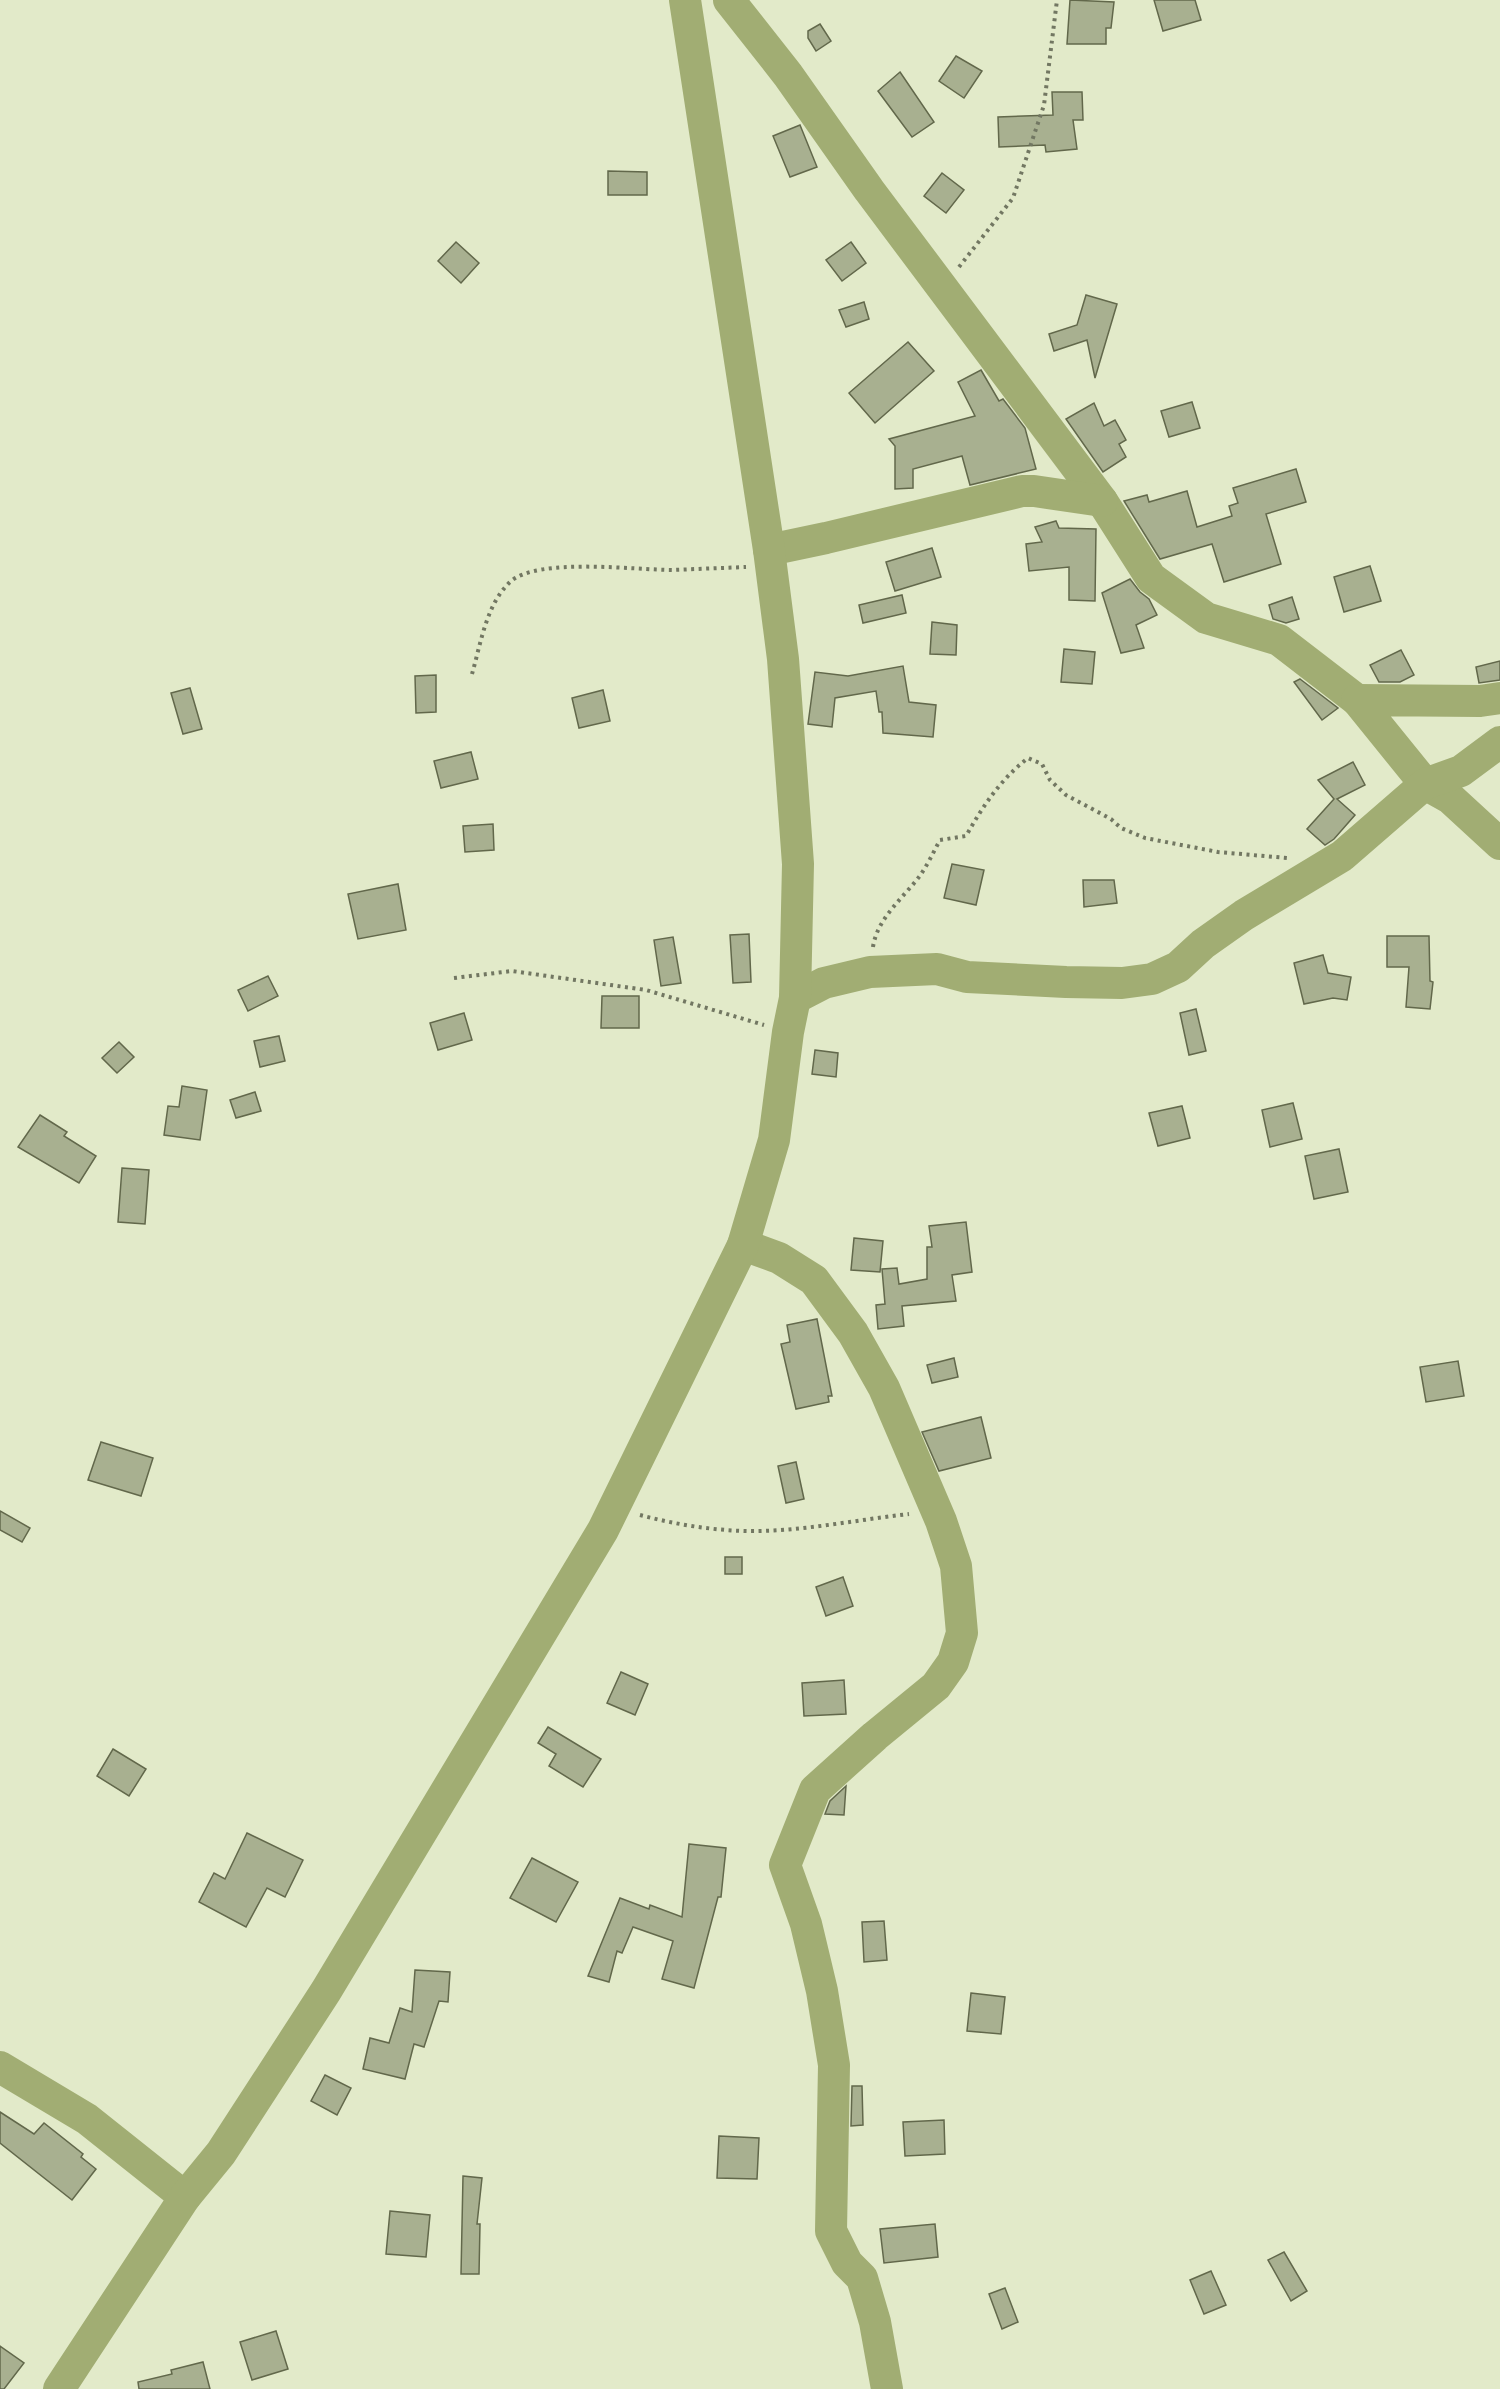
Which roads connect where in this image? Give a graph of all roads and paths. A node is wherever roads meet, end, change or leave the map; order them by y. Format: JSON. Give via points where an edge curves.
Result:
{"nodes":[{"id":1,"x":685,"y":0,"type":"edge"},
{"id":2,"x":729,"y":0,"type":"edge"},
{"id":3,"x":1057,"y":0,"type":"edge"},
{"id":4,"x":941,"y":289,"type":"junction"},
{"id":5,"x":1102,"y":501,"type":"junction"},
{"id":6,"x":770,"y":558,"type":"junction"},
{"id":7,"x":472,"y":674,"type":"dead end"},
{"id":8,"x":1500,"y":698,"type":"edge"},
{"id":9,"x":1357,"y":700,"type":"junction"},
{"id":10,"x":1500,"y":742,"type":"edge"},
{"id":11,"x":1425,"y":784,"type":"junction"},
{"id":12,"x":1500,"y":844,"type":"edge"},
{"id":13,"x":1320,"y":870,"type":"junction"},
{"id":14,"x":870,"y":972,"type":"junction"},
{"id":15,"x":454,"y":978,"type":"dead end"},
{"id":16,"x":795,"y":998,"type":"junction"},
{"id":17,"x":788,"y":1032,"type":"junction"},
{"id":18,"x":743,"y":1245,"type":"junction"},
{"id":19,"x":614,"y":1507,"type":"junction"},
{"id":20,"x":937,"y":1511,"type":"junction"},
{"id":21,"x":0,"y":2067,"type":"edge"},
{"id":22,"x":185,"y":2197,"type":"junction"},
{"id":23,"x":59,"y":2389,"type":"edge"},
{"id":24,"x":887,"y":2389,"type":"edge"}],
"edges":[{"from":1,"to":6,"type":"street"},
{"from":2,"to":4,"type":"street","via":[[788,75]]},
{"from":3,"to":4,"type":"path","via":[[1044,105],[1013,198]]},
{"from":4,"to":5,"type":"street"},
{"from":5,"to":6,"type":"street","via":[[1022,491]]},
{"from":5,"to":9,"type":"street","via":[[1151,578],[1206,618],[1279,640]]},
{"from":6,"to":7,"type":"path","via":[[671,570],[541,569],[512,580],[498,596],[486,623]]},
{"from":6,"to":16,"type":"street","via":[[783,659],[798,864]]},
{"from":8,"to":9,"type":"street"},
{"from":9,"to":11,"type":"street"},
{"from":10,"to":11,"type":"street","via":[[1461,771]]},
{"from":11,"to":12,"type":"street","via":[[1450,798]]},
{"from":11,"to":13,"type":"street","via":[[1342,856]]},
{"from":13,"to":14,"type":"street","via":[[1244,915],[1178,967],[1152,979],[1066,982],[967,977],[937,969]]},
{"from":13,"to":14,"type":"path","via":[[1283,856],[1218,852],[1145,838],[1066,795],[1050,780],[1042,764],[1028,758],[987,800],[966,836],[940,840],[927,866],[875,934]]},
{"from":14,"to":16,"type":"street","via":[[824,983]]},
{"from":15,"to":17,"type":"path","via":[[512,971],[646,990]]},
{"from":16,"to":17,"type":"street"},
{"from":17,"to":18,"type":"street","via":[[774,1140]]},
{"from":18,"to":19,"type":"street"},
{"from":18,"to":20,"type":"street","via":[[779,1258],[814,1280],[853,1333],[884,1388]]},
{"from":19,"to":20,"type":"path","via":[[675,1524],[745,1531]]},
{"from":19,"to":22,"type":"street","via":[[326,1991],[221,2153]]},
{"from":20,"to":24,"type":"street","via":[[956,1566],[962,1634],[953,1662],[936,1686],[815,1790],[785,1865],[812,1946],[834,2066],[831,2231],[847,2263],[862,2278],[875,2322]]},
{"from":21,"to":22,"type":"street","via":[[87,2119]]},
{"from":22,"to":23,"type":"street"}]}
